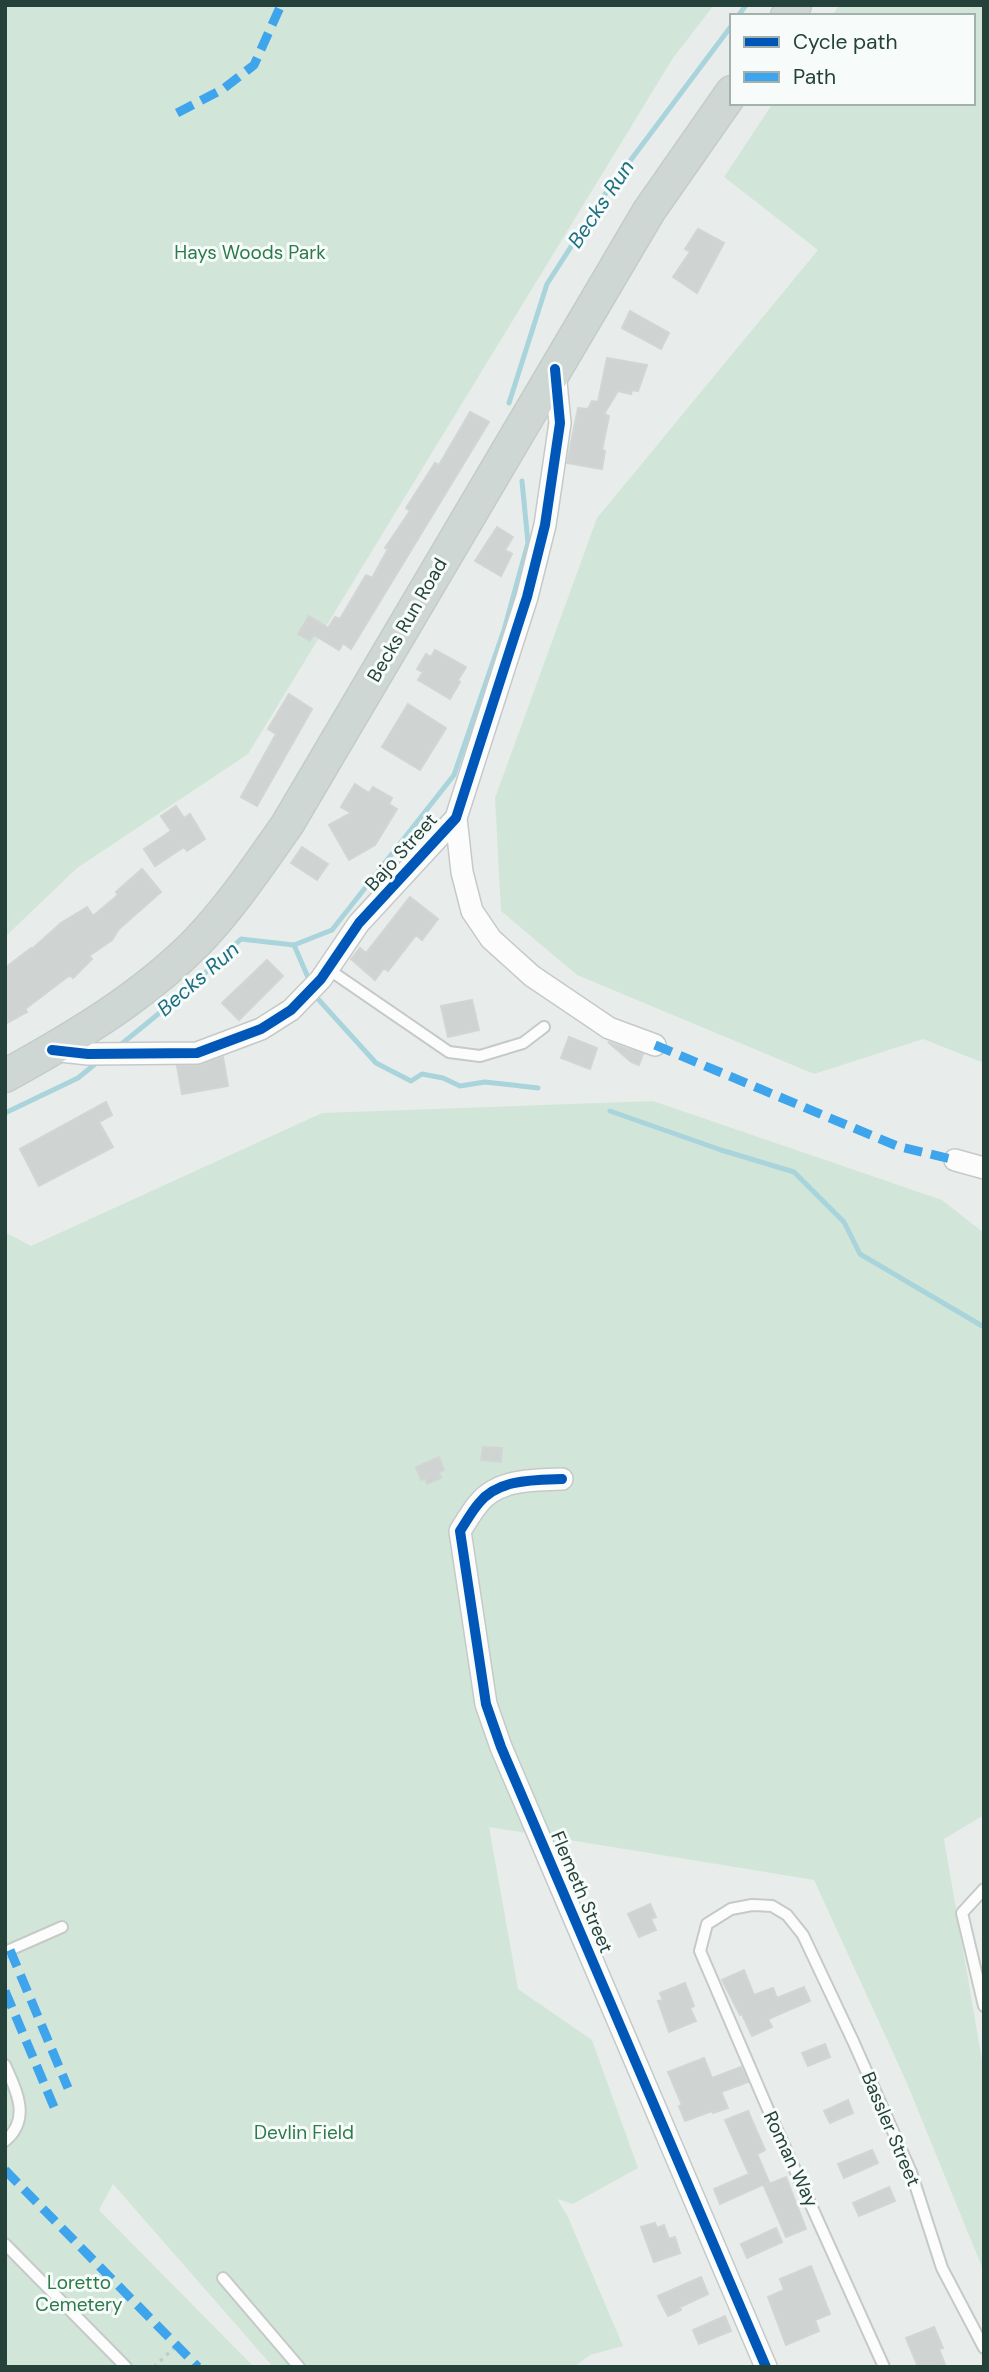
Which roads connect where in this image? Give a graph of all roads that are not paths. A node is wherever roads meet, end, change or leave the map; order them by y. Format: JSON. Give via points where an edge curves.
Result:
{"nodes":[{"id":1,"x":730,"y":95,"type":"edge"},
{"id":2,"x":555,"y":369,"type":"junction"},
{"id":3,"x":456,"y":818,"type":"junction"},
{"id":4,"x":324,"y":974,"type":"junction"},
{"id":5,"x":544,"y":1027,"type":"dead end"},
{"id":6,"x":655,"y":1045,"type":"dead end"},
{"id":7,"x":52,"y":1050,"type":"junction"},
{"id":8,"x":5,"y":1076,"type":"edge"},
{"id":9,"x":955,"y":1160,"type":"dead end"},
{"id":10,"x":984,"y":1168,"type":"edge"},
{"id":11,"x":562,"y":1479,"type":"dead end"},
{"id":12,"x":984,"y":1889,"type":"edge"},
{"id":13,"x":62,"y":1927,"type":"dead end"},
{"id":14,"x":699,"y":1951,"type":"joint"},
{"id":15,"x":5,"y":1952,"type":"edge"},
{"id":16,"x":984,"y":2006,"type":"edge"},
{"id":17,"x":5,"y":2065,"type":"edge"},
{"id":18,"x":5,"y":2141,"type":"edge"},
{"id":19,"x":5,"y":2244,"type":"edge"},
{"id":20,"x":223,"y":2277,"type":"dead end"},
{"id":21,"x":984,"y":2348,"type":"edge"},
{"id":22,"x":126,"y":2367,"type":"edge"},
{"id":23,"x":299,"y":2367,"type":"edge"},
{"id":24,"x":766,"y":2367,"type":"edge"},
{"id":25,"x":884,"y":2367,"type":"edge"}],
"edges":[{"from":1,"to":2,"type":"main road","name":"Becks Run Road","via":[[649,211]]},
{"from":2,"to":3,"type":"street","name":"Bajo Street","via":[[560,423],[545,525],[527,597]]},
{"from":2,"to":7,"type":"main road","name":"Becks Run Road","via":[[287,825],[233,901],[150,983]]},
{"from":3,"to":4,"type":"street","name":"Bajo Street","via":[[359,923]]},
{"from":3,"to":6,"type":"street","via":[[472,911],[491,939],[532,976],[609,1028]]},
{"from":4,"to":5,"type":"lane","via":[[449,1052],[480,1056],[523,1043]]},
{"from":4,"to":7,"type":"street","name":"Bajo Street","via":[[291,1010],[261,1030],[197,1053]]},
{"from":7,"to":8,"type":"main road","name":"Becks Run Road"},
{"from":9,"to":10,"type":"street"},
{"from":11,"to":24,"type":"street","name":"Flemeth Street","via":[[499,1487],[480,1500],[460,1531],[486,1704]]},
{"from":12,"to":16,"type":"lane","via":[[962,1913]]},
{"from":13,"to":15,"type":"lane"},
{"from":14,"to":21,"type":"lane","name":"Bassler Street","via":[[707,1924],[731,1909],[752,1905],[772,1906],[787,1915],[803,1935],[911,2172],[942,2268]]},
{"from":14,"to":25,"type":"lane","name":"Roman Way"},
{"from":17,"to":18,"type":"lane","via":[[22,2115]]},
{"from":19,"to":22,"type":"lane"},
{"from":20,"to":23,"type":"lane"}]}
